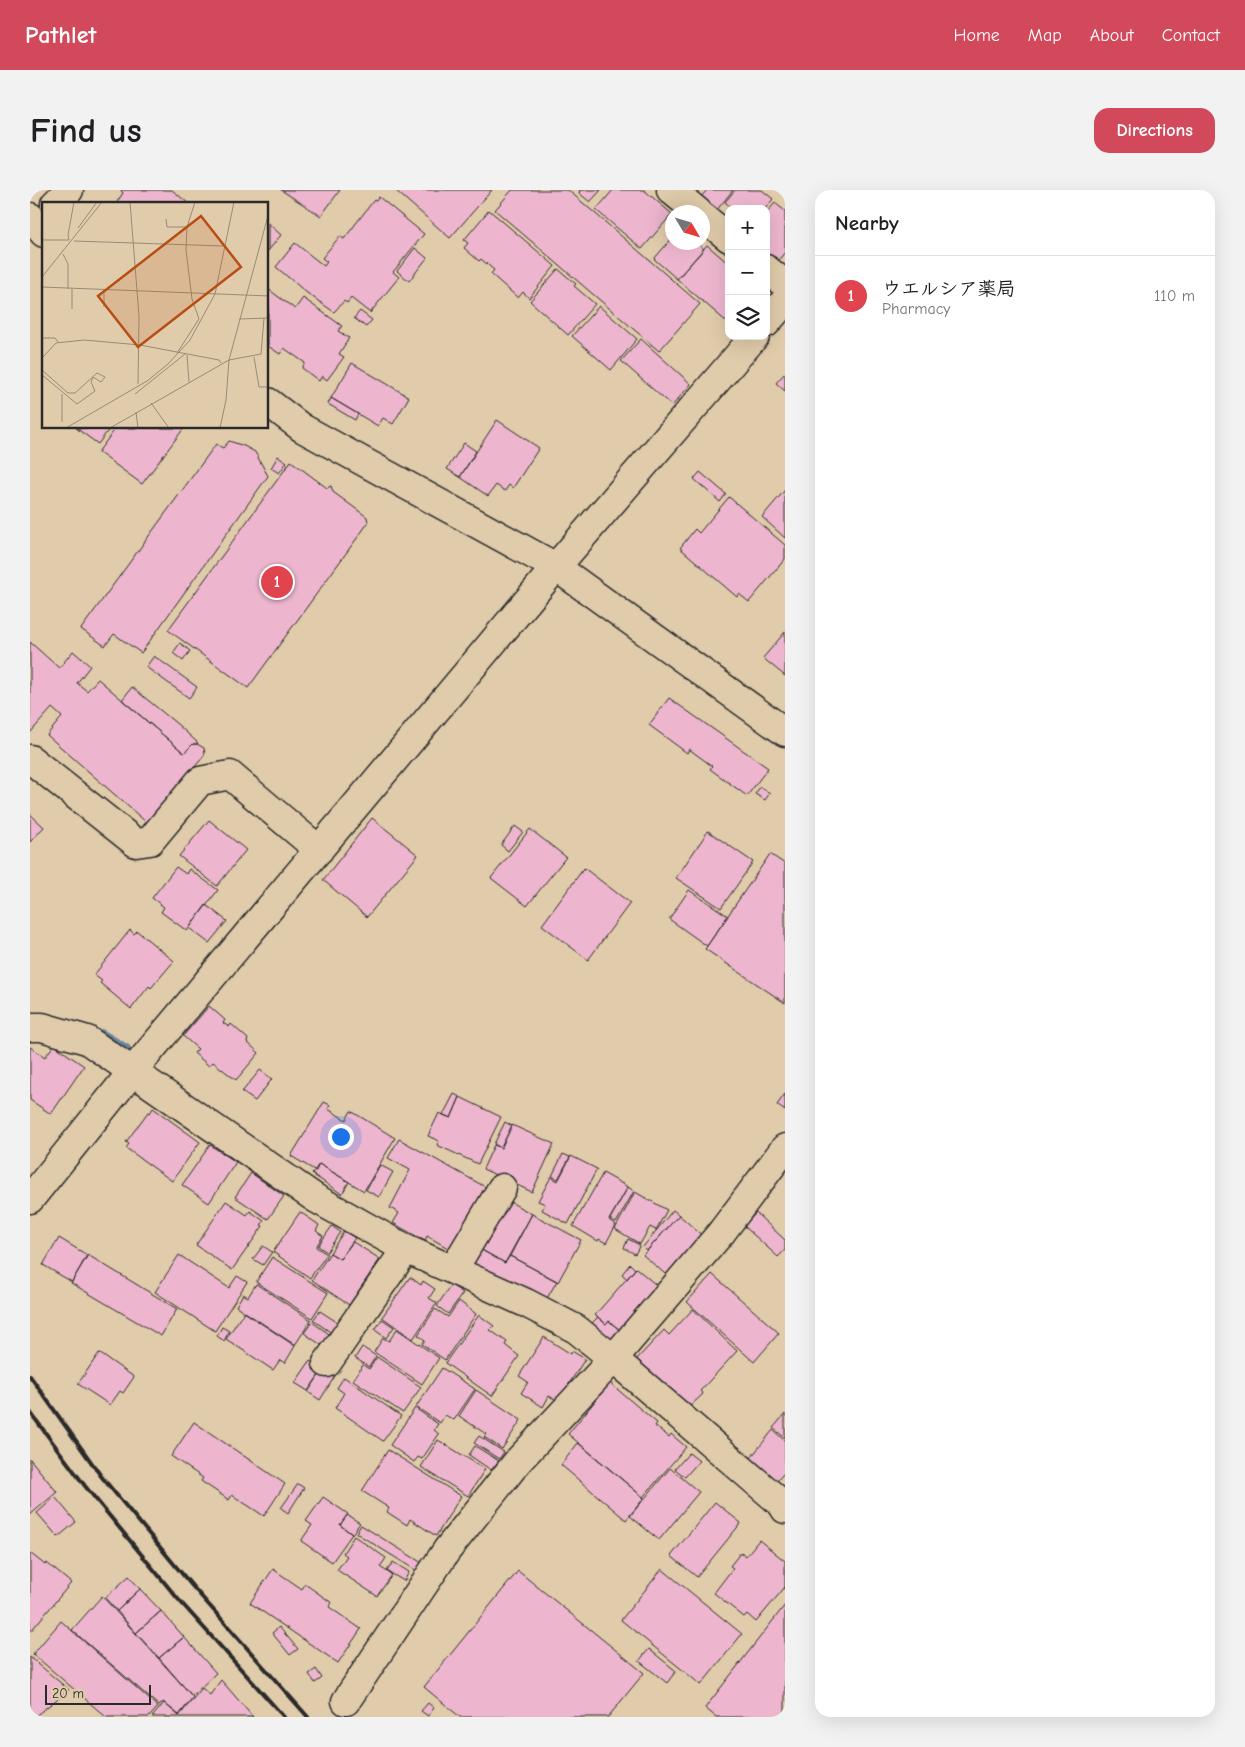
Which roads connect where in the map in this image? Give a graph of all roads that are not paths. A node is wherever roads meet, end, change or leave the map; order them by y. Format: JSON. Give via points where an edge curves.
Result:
{"nodes":[{"id":1,"x":69,"y":190,"type":"edge"},
{"id":2,"x":671,"y":190,"type":"edge"},
{"id":3,"x":57,"y":202,"type":"edge"},
{"id":4,"x":689,"y":205,"type":"edge"},
{"id":5,"x":710,"y":223,"type":"edge"},
{"id":6,"x":725,"y":235,"type":"edge"},
{"id":7,"x":770,"y":271,"type":"edge"},
{"id":8,"x":785,"y":284,"type":"edge"},
{"id":9,"x":785,"y":301,"type":"edge"},
{"id":10,"x":770,"y":318,"type":"edge"},
{"id":11,"x":752,"y":340,"type":"edge"},
{"id":12,"x":269,"y":403,"type":"edge"},
{"id":13,"x":556,"y":567,"type":"junction"},
{"id":14,"x":785,"y":732,"type":"edge"},
{"id":15,"x":30,"y":759,"type":"edge"},
{"id":16,"x":319,"y":850,"type":"junction"},
{"id":17,"x":30,"y":1027,"type":"edge"},
{"id":18,"x":132,"y":1072,"type":"junction"},
{"id":19,"x":785,"y":1148,"type":"edge"},
{"id":20,"x":502,"y":1188,"type":"dead end"},
{"id":21,"x":30,"y":1199,"type":"edge"},
{"id":22,"x":406,"y":1249,"type":"junction"},
{"id":23,"x":453,"y":1270,"type":"junction"},
{"id":24,"x":613,"y":1360,"type":"junction"},
{"id":25,"x":327,"y":1363,"type":"dead end"},
{"id":26,"x":784,"y":1504,"type":"edge"},
{"id":27,"x":346,"y":1701,"type":"dead end"}],
"edges":[{"from":1,"to":3,"type":"street"},
{"from":2,"to":4,"type":"street"},
{"from":5,"to":6,"type":"street"},
{"from":7,"to":8,"type":"street"},
{"from":9,"to":10,"type":"street"},
{"from":11,"to":13,"type":"street"},
{"from":12,"to":13,"type":"street","via":[[302,428]]},
{"from":13,"to":14,"type":"street"},
{"from":13,"to":16,"type":"street"},
{"from":15,"to":16,"type":"street","via":[[136,844],[150,841],[200,781],[230,775]]},
{"from":16,"to":18,"type":"street"},
{"from":17,"to":18,"type":"street","via":[[87,1040]]},
{"from":18,"to":21,"type":"street"},
{"from":18,"to":22,"type":"street","via":[[315,1198]]},
{"from":19,"to":24,"type":"street","via":[[721,1233]]},
{"from":20,"to":23,"type":"street"},
{"from":22,"to":23,"type":"street"},
{"from":22,"to":25,"type":"street"},
{"from":23,"to":24,"type":"street","via":[[576,1330]]},
{"from":24,"to":26,"type":"street"},
{"from":24,"to":27,"type":"street","via":[[518,1461],[447,1550]]}]}
